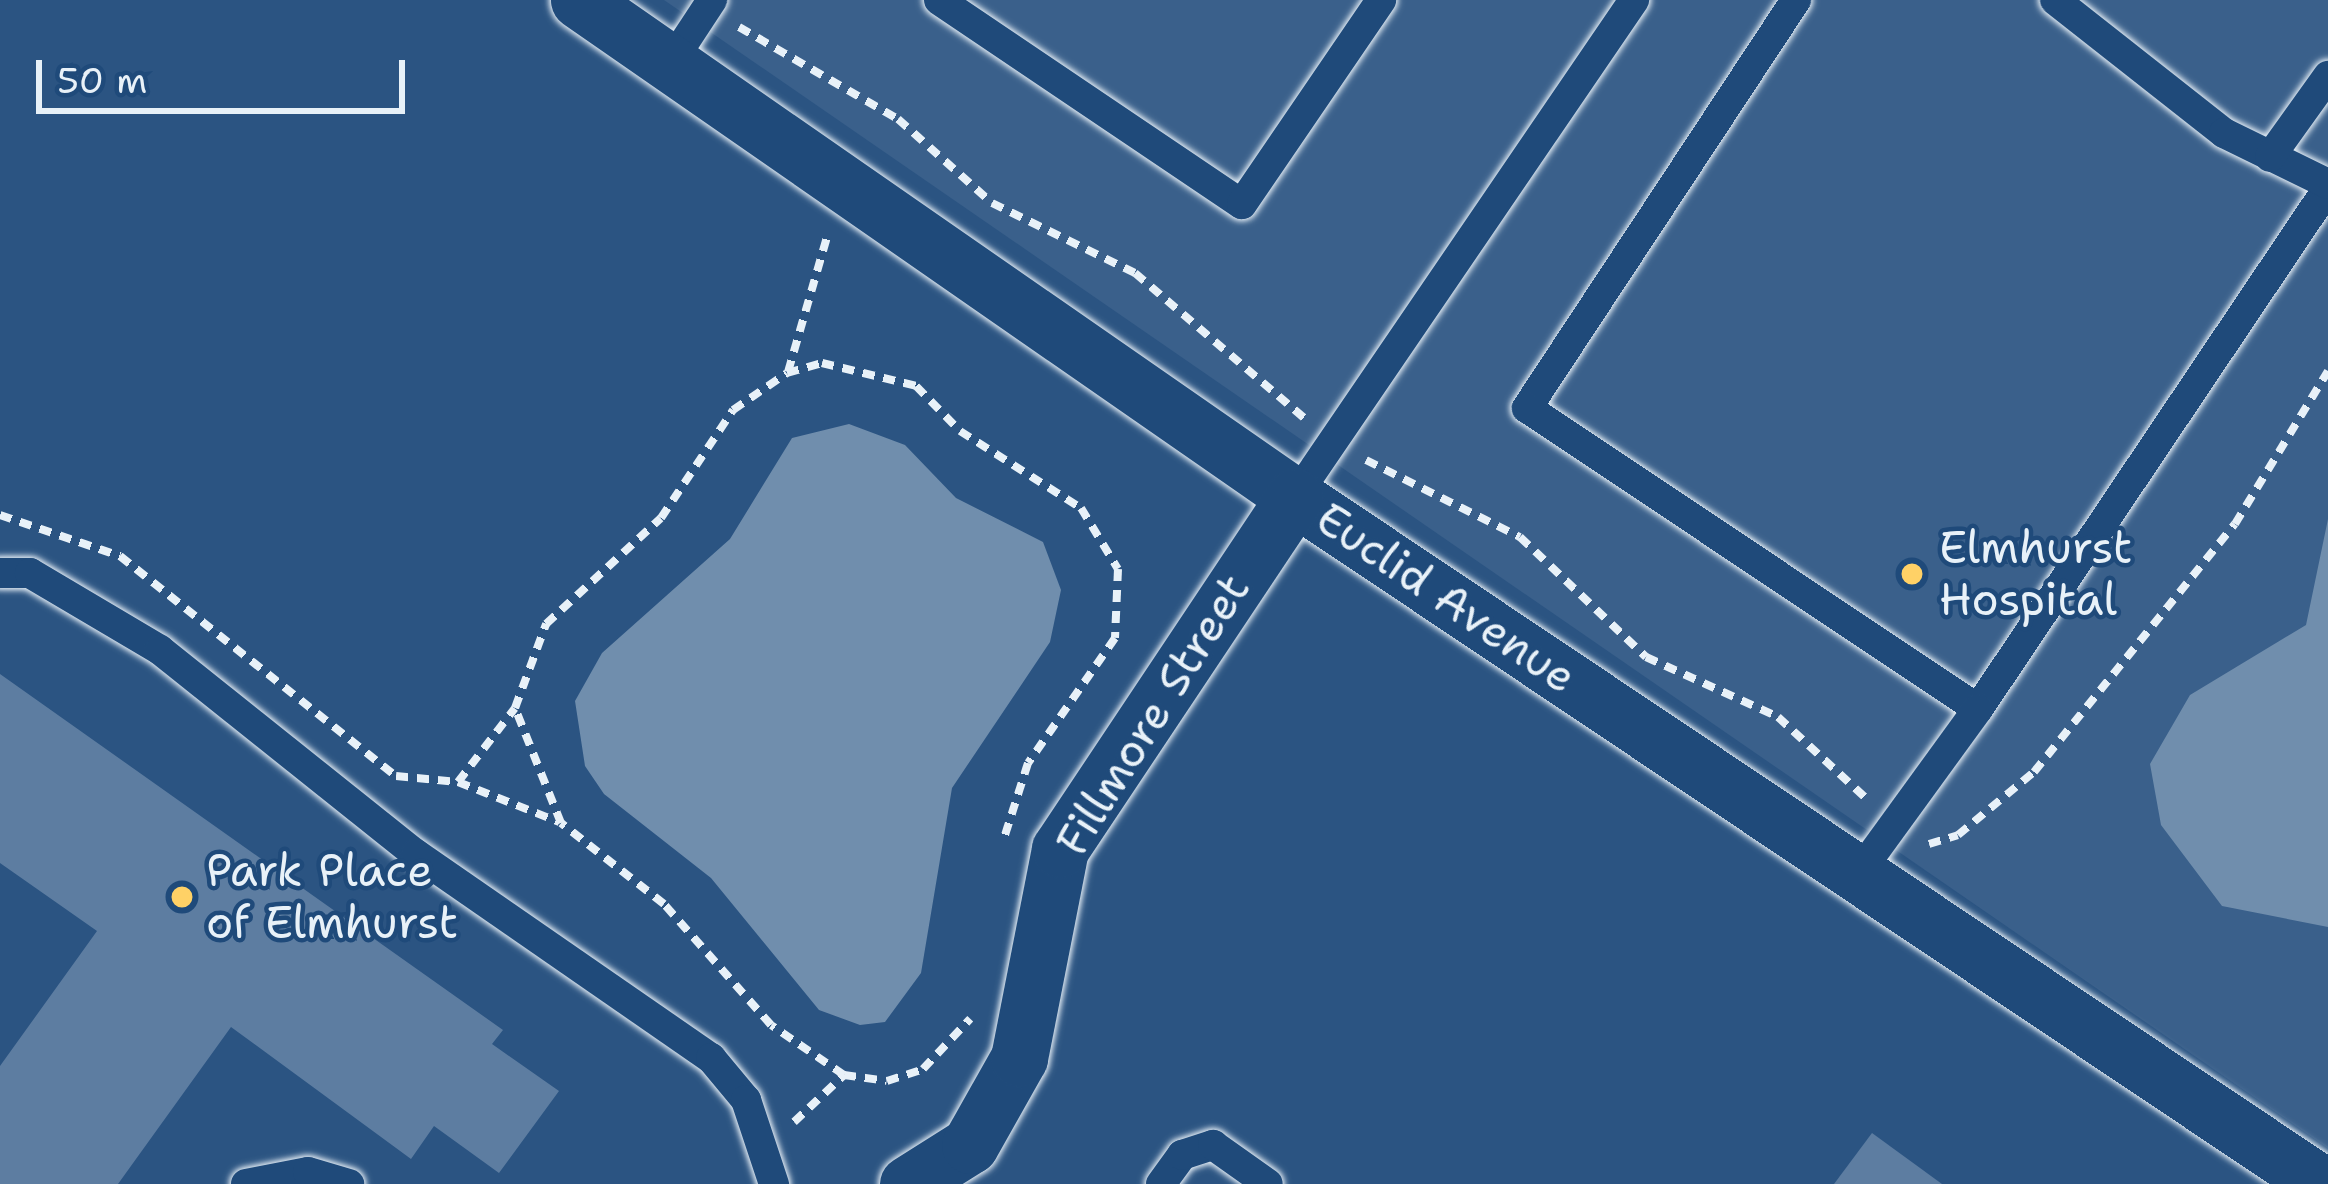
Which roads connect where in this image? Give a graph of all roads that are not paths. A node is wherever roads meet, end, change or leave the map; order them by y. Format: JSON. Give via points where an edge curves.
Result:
{"nodes":[{"id":1,"x":579,"y":0,"type":"edge"},
{"id":2,"x":712,"y":0,"type":"edge"},
{"id":3,"x":939,"y":0,"type":"edge"},
{"id":4,"x":1381,"y":0,"type":"edge"},
{"id":5,"x":1634,"y":0,"type":"edge"},
{"id":6,"x":1796,"y":0,"type":"edge"},
{"id":7,"x":2055,"y":0,"type":"edge"},
{"id":8,"x":670,"y":64,"type":"junction"},
{"id":9,"x":2328,"y":76,"type":"edge"},
{"id":10,"x":2270,"y":157,"type":"junction"},
{"id":11,"x":2328,"y":186,"type":"edge"},
{"id":12,"x":1295,"y":497,"type":"junction"},
{"id":13,"x":0,"y":573,"type":"edge"},
{"id":14,"x":1978,"y":709,"type":"junction"},
{"id":15,"x":1858,"y":874,"type":"junction"},
{"id":16,"x":246,"y":1184,"type":"edge"},
{"id":17,"x":349,"y":1184,"type":"edge"},
{"id":18,"x":774,"y":1184,"type":"edge"},
{"id":19,"x":908,"y":1184,"type":"edge"},
{"id":20,"x":1161,"y":1184,"type":"edge"},
{"id":21,"x":1268,"y":1184,"type":"edge"},
{"id":22,"x":2321,"y":1184,"type":"edge"}],
"edges":[{"from":1,"to":8,"type":"street","name":"Euclid Avenue"},
{"from":2,"to":8,"type":"lane"},
{"from":3,"to":4,"type":"lane","via":[[1241,204]]},
{"from":5,"to":12,"type":"lane"},
{"from":6,"to":14,"type":"lane","via":[[1527,408]]},
{"from":7,"to":10,"type":"lane"},
{"from":8,"to":12,"type":"street","name":"Euclid Avenue"},
{"from":9,"to":10,"type":"lane"},
{"from":10,"to":11,"type":"lane"},
{"from":11,"to":14,"type":"lane"},
{"from":12,"to":15,"type":"street","name":"Euclid Avenue"},
{"from":12,"to":19,"type":"street","name":"Fillmore Street","via":[[1060,849],[1019,1058],[1000,1093],[970,1145]]},
{"from":13,"to":18,"type":"lane","via":[[30,573],[160,650],[398,840],[711,1058],[763,1143]]},
{"from":14,"to":15,"type":"lane"},
{"from":15,"to":22,"type":"street","name":"Euclid Avenue"},
{"from":16,"to":17,"type":"lane","via":[[308,1172]]},
{"from":20,"to":21,"type":"lane","via":[[1182,1155],[1214,1145]]}]}
